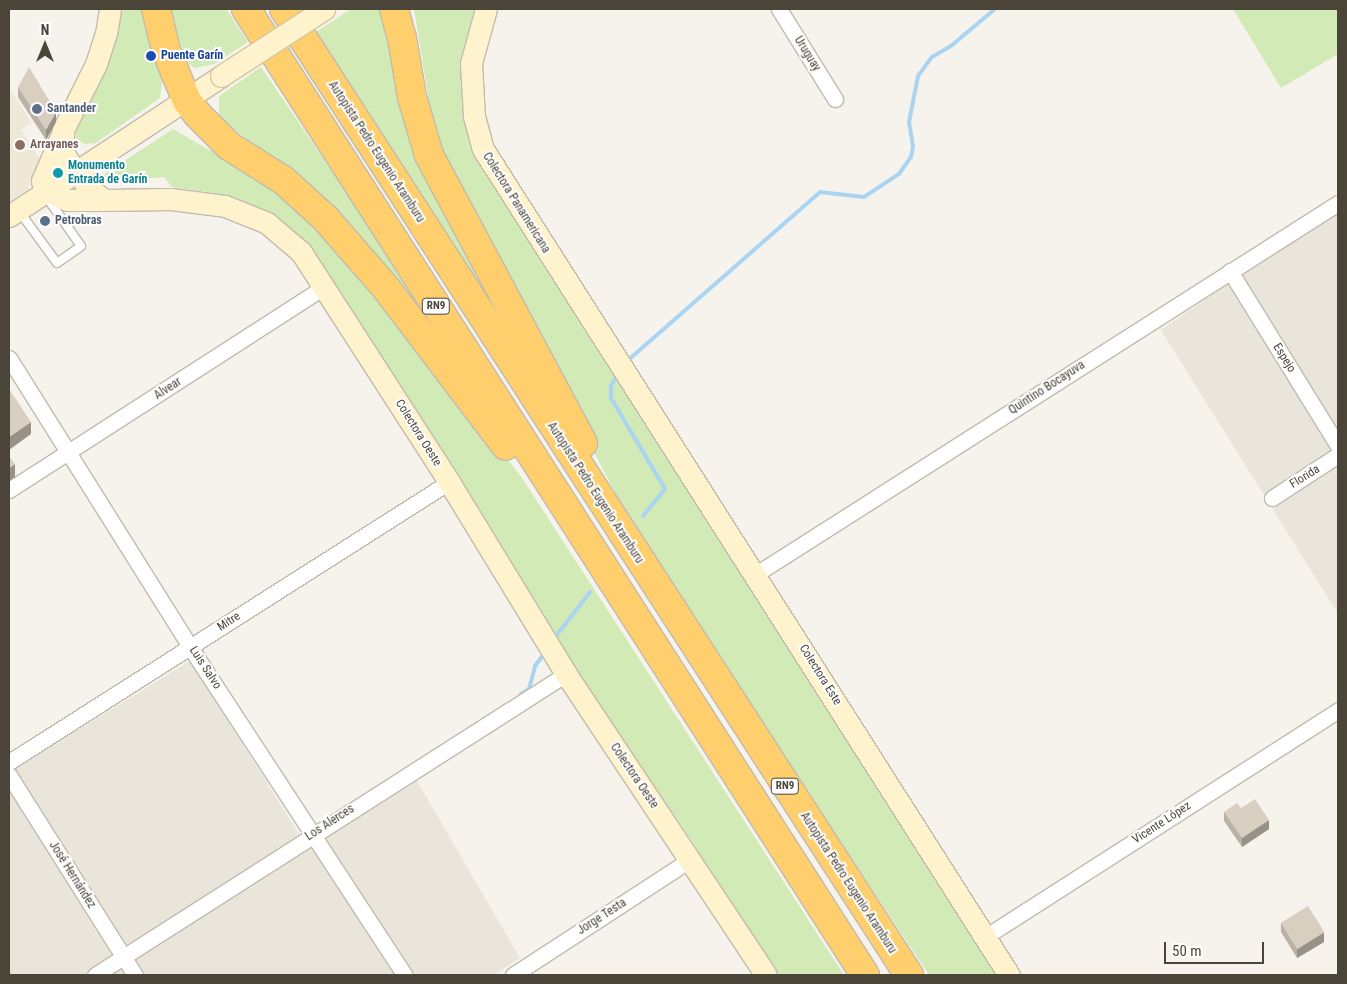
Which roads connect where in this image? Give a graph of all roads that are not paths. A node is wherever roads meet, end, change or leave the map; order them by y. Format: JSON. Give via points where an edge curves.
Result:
{"nodes":[{"id":1,"x":110,"y":9,"type":"edge"},
{"id":2,"x":156,"y":9,"type":"edge"},
{"id":3,"x":246,"y":9,"type":"edge"},
{"id":4,"x":284,"y":9,"type":"edge"},
{"id":5,"x":324,"y":9,"type":"edge"},
{"id":6,"x":394,"y":9,"type":"edge"},
{"id":7,"x":486,"y":9,"type":"edge"},
{"id":8,"x":779,"y":9,"type":"edge"},
{"id":9,"x":835,"y":98,"type":"dead end"},
{"id":10,"x":187,"y":100,"type":"junction"},
{"id":11,"x":63,"y":130,"type":"junction"},
{"id":12,"x":76,"y":171,"type":"junction"},
{"id":13,"x":45,"y":192,"type":"junction"},
{"id":14,"x":104,"y":200,"type":"junction"},
{"id":15,"x":1338,"y":203,"type":"edge"},
{"id":16,"x":14,"y":212,"type":"edge"},
{"id":17,"x":1230,"y":271,"type":"junction"},
{"id":18,"x":325,"y":286,"type":"junction"},
{"id":19,"x":9,"y":358,"type":"edge"},
{"id":20,"x":622,"y":368,"type":"joint"},
{"id":21,"x":1338,"y":446,"type":"edge"},
{"id":22,"x":69,"y":453,"type":"junction"},
{"id":23,"x":1338,"y":455,"type":"edge"},
{"id":24,"x":449,"y":482,"type":"junction"},
{"id":25,"x":9,"y":490,"type":"edge"},
{"id":26,"x":1272,"y":498,"type":"dead end"},
{"id":27,"x":756,"y":574,"type":"junction"},
{"id":28,"x":662,"y":596,"type":"junction"},
{"id":29,"x":626,"y":603,"type":"junction"},
{"id":30,"x":190,"y":646,"type":"junction"},
{"id":31,"x":561,"y":666,"type":"junction"},
{"id":32,"x":1338,"y":710,"type":"edge"},
{"id":33,"x":9,"y":762,"type":"edge"},
{"id":34,"x":9,"y":775,"type":"edge"},
{"id":35,"x":313,"y":834,"type":"junction"},
{"id":36,"x":691,"y":859,"type":"junction"},
{"id":37,"x":792,"y":862,"type":"junction"},
{"id":38,"x":985,"y":936,"type":"junction"},
{"id":39,"x":123,"y":957,"type":"junction"},
{"id":40,"x":95,"y":975,"type":"edge"},
{"id":41,"x":135,"y":975,"type":"edge"},
{"id":42,"x":405,"y":975,"type":"edge"},
{"id":43,"x":513,"y":975,"type":"edge"},
{"id":44,"x":766,"y":975,"type":"edge"},
{"id":45,"x":856,"y":975,"type":"edge"},
{"id":46,"x":865,"y":975,"type":"edge"},
{"id":47,"x":909,"y":975,"type":"edge"},
{"id":48,"x":1009,"y":975,"type":"edge"}],
"edges":[{"from":1,"to":11,"type":"street","via":[[96,64]]},
{"from":2,"to":10,"type":"highway","via":[[166,50]]},
{"from":3,"to":29,"type":"highway","number":"RN9"},
{"from":4,"to":28,"type":"highway","name":"Autopista Pedro Eugenio Aramburu","number":"RN9"},
{"from":5,"to":10,"type":"street","bridge":true},
{"from":6,"to":28,"type":"highway","via":[[412,96],[430,155]]},
{"from":7,"to":20,"type":"street","name":"Colectora Panamericana","via":[[475,38],[470,72],[474,116],[483,149]]},
{"from":8,"to":9,"type":"street","name":"Uruguay"},
{"from":10,"to":12,"type":"street"},
{"from":10,"to":29,"type":"highway","via":[[229,146],[283,180],[357,253]]},
{"from":11,"to":12,"type":"street","via":[[63,151]]},
{"from":11,"to":13,"type":"street","via":[[42,181]]},
{"from":12,"to":13,"type":"street"},
{"from":12,"to":14,"type":"street"},
{"from":13,"to":14,"type":"street","name":"Colectora Oeste","via":[[67,200]]},
{"from":13,"to":16,"type":"street"},
{"from":13,"to":16,"type":"lane","via":[[81,246],[57,263]]},
{"from":14,"to":18,"type":"street","name":"Colectora Oeste","via":[[171,199],[208,203],[242,212],[267,223],[286,238],[301,252]]},
{"from":15,"to":17,"type":"street","name":"Quintino Bocayuva"},
{"from":17,"to":21,"type":"street","name":"Espejo"},
{"from":17,"to":27,"type":"street","name":"Quintino Bocayuva"},
{"from":18,"to":22,"type":"street","name":"Alvear"},
{"from":18,"to":24,"type":"street","name":"Colectora Oeste"},
{"from":19,"to":22,"type":"street","name":"Luis Salvo"},
{"from":20,"to":27,"type":"street","name":"Colectora Este"},
{"from":22,"to":25,"type":"street","name":"Alvear"},
{"from":22,"to":30,"type":"street","name":"Luis Salvo"},
{"from":23,"to":26,"type":"street","name":"Florida"},
{"from":24,"to":30,"type":"street","name":"Mitre"},
{"from":24,"to":31,"type":"street","name":"Colectora Oeste"},
{"from":27,"to":38,"type":"street","name":"Colectora Este"},
{"from":28,"to":47,"type":"highway","name":"Autopista Pedro Eugenio Aramburu","number":"RN9"},
{"from":29,"to":37,"type":"highway","number":"RN9"},
{"from":30,"to":33,"type":"street","name":"Mitre"},
{"from":30,"to":35,"type":"street","name":"Luis Salvo"},
{"from":31,"to":35,"type":"street","name":"Los Alerces"},
{"from":31,"to":36,"type":"street","name":"Colectora Oeste"},
{"from":32,"to":38,"type":"street","name":"Vicente López"},
{"from":34,"to":39,"type":"street","name":"José Hernández"},
{"from":35,"to":39,"type":"street","name":"Los Alerces"},
{"from":35,"to":42,"type":"street","name":"Luis Salvo"},
{"from":36,"to":43,"type":"street","name":"Jorge Testa"},
{"from":36,"to":44,"type":"street","name":"Colectora Oeste"},
{"from":37,"to":45,"type":"highway"},
{"from":37,"to":46,"type":"highway","number":"RN9"},
{"from":38,"to":48,"type":"street","name":"Colectora Este"},
{"from":39,"to":40,"type":"street","name":"Los Alerces"},
{"from":39,"to":41,"type":"street","name":"José Hernández"}]}
